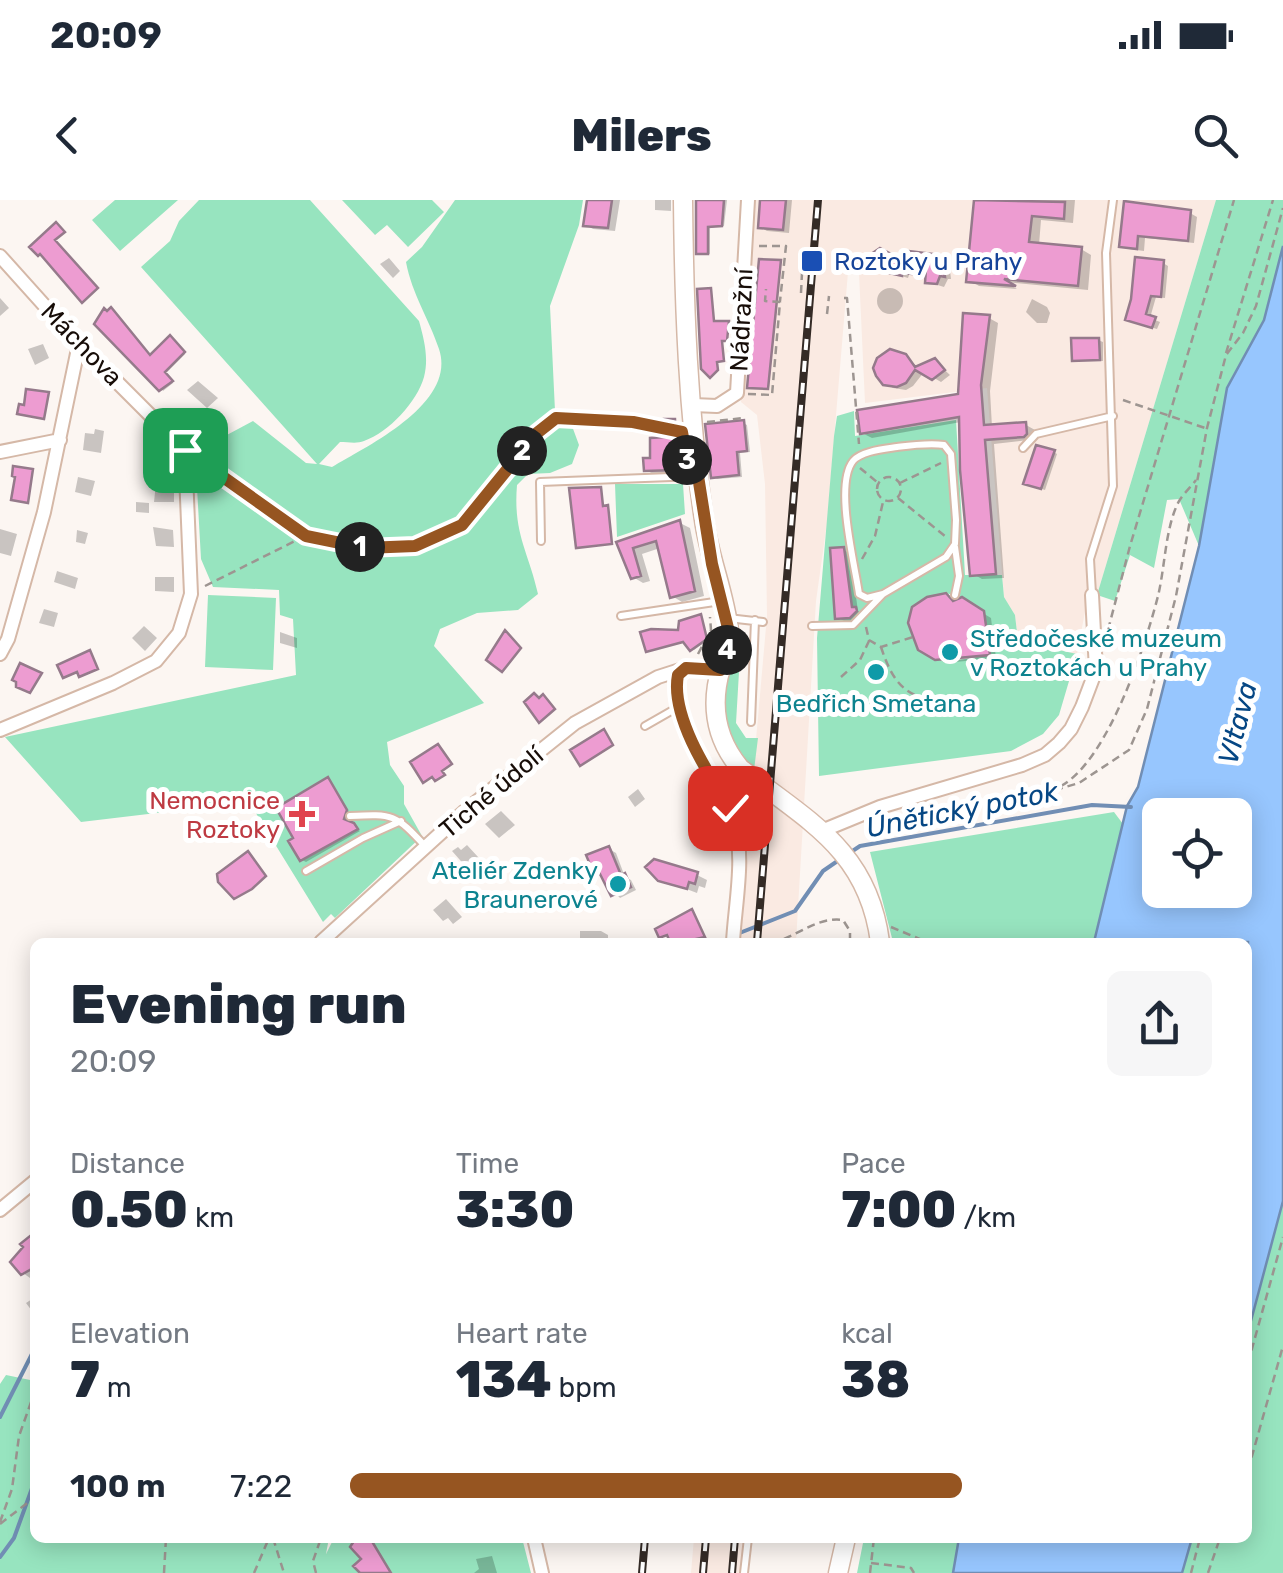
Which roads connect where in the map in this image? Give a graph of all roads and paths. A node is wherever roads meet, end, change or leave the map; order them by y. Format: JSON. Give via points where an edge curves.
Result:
{"nodes":[{"id":1,"x":684,"y":200,"type":"edge"},
{"id":2,"x":748,"y":200,"type":"edge"},
{"id":3,"x":1113,"y":200,"type":"edge"},
{"id":4,"x":1234,"y":200,"type":"edge"},
{"id":5,"x":1273,"y":200,"type":"edge"},
{"id":6,"x":1283,"y":208,"type":"edge"},
{"id":7,"x":745,"y":246,"type":"junction"},
{"id":8,"x":0,"y":256,"type":"edge"},
{"id":9,"x":802,"y":274,"type":"dead end"},
{"id":10,"x":766,"y":288,"type":"dead end"},
{"id":11,"x":800,"y":292,"type":"dead end"},
{"id":12,"x":829,"y":296,"type":"dead end"},
{"id":13,"x":844,"y":298,"type":"dead end"},
{"id":14,"x":780,"y":302,"type":"junction"},
{"id":15,"x":827,"y":314,"type":"dead end"},
{"id":16,"x":79,"y":344,"type":"junction"},
{"id":17,"x":1226,"y":354,"type":"junction"},
{"id":18,"x":736,"y":393,"type":"junction"},
{"id":19,"x":1111,"y":396,"type":"junction"},
{"id":20,"x":693,"y":405,"type":"junction"},
{"id":21,"x":1113,"y":416,"type":"junction"},
{"id":22,"x":1171,"y":418,"type":"junction"},
{"id":23,"x":1207,"y":428,"type":"junction"},
{"id":24,"x":682,"y":432,"type":"dead end"},
{"id":25,"x":60,"y":440,"type":"junction"},
{"id":26,"x":1023,"y":448,"type":"dead end"},
{"id":27,"x":185,"y":450,"type":"junction"},
{"id":28,"x":0,"y":452,"type":"edge"},
{"id":29,"x":862,"y":455,"type":"junction"},
{"id":30,"x":951,"y":458,"type":"junction"},
{"id":31,"x":852,"y":462,"type":"junction"},
{"id":32,"x":698,"y":476,"type":"junction"},
{"id":33,"x":878,"y":483,"type":"junction"},
{"id":34,"x":900,"y":483,"type":"junction"},
{"id":35,"x":898,"y":498,"type":"junction"},
{"id":36,"x":883,"y":500,"type":"junction"},
{"id":37,"x":306,"y":536,"type":"junction"},
{"id":38,"x":541,"y":540,"type":"dead end"},
{"id":39,"x":955,"y":544,"type":"junction"},
{"id":40,"x":855,"y":568,"type":"junction"},
{"id":41,"x":190,"y":594,"type":"junction"},
{"id":42,"x":882,"y":594,"type":"junction"},
{"id":43,"x":955,"y":595,"type":"dead end"},
{"id":44,"x":1092,"y":596,"type":"joint"},
{"id":45,"x":719,"y":608,"type":"junction"},
{"id":46,"x":621,"y":616,"type":"dead end"},
{"id":47,"x":862,"y":616,"type":"junction"},
{"id":48,"x":812,"y":626,"type":"dead end"},
{"id":49,"x":913,"y":637,"type":"dead end"},
{"id":50,"x":1106,"y":639,"type":"dead end"},
{"id":51,"x":870,"y":640,"type":"junction"},
{"id":52,"x":881,"y":647,"type":"junction"},
{"id":53,"x":0,"y":654,"type":"edge"},
{"id":54,"x":697,"y":658,"type":"dead end"},
{"id":55,"x":720,"y":670,"type":"junction"},
{"id":56,"x":680,"y":672,"type":"junction"},
{"id":57,"x":840,"y":676,"type":"dead end"},
{"id":58,"x":957,"y":704,"type":"dead end"},
{"id":59,"x":682,"y":706,"type":"junction"},
{"id":60,"x":750,"y":722,"type":"dead end"},
{"id":61,"x":645,"y":726,"type":"dead end"},
{"id":62,"x":0,"y":730,"type":"edge"},
{"id":63,"x":1055,"y":790,"type":"dead end"},
{"id":64,"x":350,"y":816,"type":"dead end"},
{"id":65,"x":401,"y":821,"type":"junction"},
{"id":66,"x":829,"y":836,"type":"junction"},
{"id":67,"x":426,"y":847,"type":"junction"},
{"id":68,"x":306,"y":871,"type":"dead end"},
{"id":69,"x":876,"y":921,"type":"junction"},
{"id":70,"x":326,"y":938,"type":"edge"},
{"id":71,"x":733,"y":938,"type":"edge"},
{"id":72,"x":786,"y":938,"type":"edge"},
{"id":73,"x":850,"y":938,"type":"edge"},
{"id":74,"x":879,"y":938,"type":"edge"},
{"id":75,"x":917,"y":938,"type":"edge"},
{"id":76,"x":30,"y":1185,"type":"edge"},
{"id":77,"x":0,"y":1210,"type":"edge"},
{"id":78,"x":1283,"y":1237,"type":"edge"},
{"id":79,"x":1283,"y":1346,"type":"edge"},
{"id":80,"x":1252,"y":1349,"type":"edge"},
{"id":81,"x":30,"y":1405,"type":"edge"},
{"id":82,"x":1252,"y":1456,"type":"edge"},
{"id":83,"x":30,"y":1500,"type":"edge"},
{"id":84,"x":0,"y":1523,"type":"edge"},
{"id":85,"x":166,"y":1543,"type":"edge"},
{"id":86,"x":269,"y":1543,"type":"edge"},
{"id":87,"x":273,"y":1543,"type":"edge"},
{"id":88,"x":319,"y":1543,"type":"edge"},
{"id":89,"x":535,"y":1543,"type":"edge"},
{"id":90,"x":747,"y":1543,"type":"edge"},
{"id":91,"x":845,"y":1543,"type":"edge"},
{"id":92,"x":873,"y":1543,"type":"edge"},
{"id":93,"x":1199,"y":1543,"type":"edge"},
{"id":94,"x":1218,"y":1543,"type":"edge"},
{"id":95,"x":871,"y":1563,"type":"junction"},
{"id":96,"x":164,"y":1573,"type":"edge"},
{"id":97,"x":254,"y":1573,"type":"edge"},
{"id":98,"x":284,"y":1573,"type":"edge"},
{"id":99,"x":316,"y":1573,"type":"edge"},
{"id":100,"x":542,"y":1573,"type":"edge"},
{"id":101,"x":744,"y":1573,"type":"edge"},
{"id":102,"x":838,"y":1573,"type":"edge"},
{"id":103,"x":870,"y":1573,"type":"edge"},
{"id":104,"x":914,"y":1573,"type":"edge"},
{"id":105,"x":1192,"y":1573,"type":"edge"},
{"id":106,"x":1208,"y":1573,"type":"edge"}],
"edges":[{"from":1,"to":20,"type":"main road","name":"Nádražní"},
{"from":2,"to":7,"type":"street","name":"Nádražní"},
{"from":3,"to":19,"type":"lane","via":[[1106,253]]},
{"from":4,"to":22,"type":"path"},
{"from":5,"to":17,"type":"path"},
{"from":6,"to":17,"type":"path","via":[[1256,306]]},
{"from":7,"to":14,"type":"path","via":[[786,246]]},
{"from":7,"to":18,"type":"street","name":"Nádražní"},
{"from":8,"to":16,"type":"street","name":"Máchova"},
{"from":9,"to":11,"type":"path"},
{"from":10,"to":14,"type":"path","via":[[765,301]]},
{"from":12,"to":15,"type":"path"},
{"from":13,"to":29,"type":"path"},
{"from":14,"to":18,"type":"path","via":[[772,395]]},
{"from":16,"to":25,"type":"street"},
{"from":16,"to":27,"type":"street","name":"Máchova"},
{"from":17,"to":23,"type":"path"},
{"from":18,"to":20,"type":"street","name":"Nádražní","via":[[717,406]]},
{"from":19,"to":21,"type":"lane"},
{"from":19,"to":22,"type":"path"},
{"from":20,"to":32,"type":"main road","name":"Nádražní"},
{"from":21,"to":26,"type":"lane","via":[[1036,434]]},
{"from":21,"to":44,"type":"lane","via":[[1114,486],[1090,559]]},
{"from":22,"to":23,"type":"path"},
{"from":22,"to":50,"type":"path"},
{"from":23,"to":63,"type":"path","via":[[1147,709],[1129,750],[1078,784]]},
{"from":24,"to":37,"type":"path","via":[[556,418],[462,525],[415,546],[365,548]]},
{"from":25,"to":28,"type":"street"},
{"from":25,"to":53,"type":"street"},
{"from":27,"to":37,"type":"path"},
{"from":27,"to":41,"type":"street"},
{"from":29,"to":30,"type":"lane","via":[[930,443],[944,445]]},
{"from":29,"to":31,"type":"lane"},
{"from":30,"to":34,"type":"path"},
{"from":30,"to":39,"type":"lane"},
{"from":31,"to":33,"type":"path"},
{"from":31,"to":40,"type":"lane","via":[[846,493]]},
{"from":32,"to":38,"type":"lane","via":[[540,482]]},
{"from":32,"to":45,"type":"main road","name":"Nádražní"},
{"from":33,"to":34,"type":"path","via":[[888,476]]},
{"from":33,"to":36,"type":"path"},
{"from":34,"to":35,"type":"path"},
{"from":35,"to":36,"type":"path"},
{"from":35,"to":39,"type":"path"},
{"from":36,"to":40,"type":"path","via":[[870,549]]},
{"from":37,"to":41,"type":"path"},
{"from":39,"to":42,"type":"lane","via":[[946,557]]},
{"from":39,"to":43,"type":"lane"},
{"from":40,"to":42,"type":"lane","via":[[859,594]]},
{"from":41,"to":62,"type":"street","via":[[179,632],[156,660]]},
{"from":42,"to":47,"type":"lane"},
{"from":44,"to":66,"type":"street","via":[[1096,670],[1077,718],[1058,743],[1022,765],[880,807]]},
{"from":45,"to":46,"type":"lane"},
{"from":45,"to":54,"type":"path"},
{"from":45,"to":55,"type":"main road","name":"Nádražní","via":[[730,642]]},
{"from":45,"to":60,"type":"lane","via":[[759,621]]},
{"from":47,"to":48,"type":"lane","via":[[853,626]]},
{"from":47,"to":51,"type":"path"},
{"from":49,"to":52,"type":"path"},
{"from":51,"to":52,"type":"path"},
{"from":51,"to":57,"type":"path","via":[[860,660]]},
{"from":52,"to":58,"type":"path","via":[[891,676],[910,695]]},
{"from":55,"to":56,"type":"street","name":"Tiché údolí"},
{"from":55,"to":66,"type":"main road","name":"Nádražní","via":[[715,713],[729,755]]},
{"from":56,"to":59,"type":"street"},
{"from":56,"to":67,"type":"street","name":"Tiché údolí","via":[[658,677],[575,723]]},
{"from":59,"to":61,"type":"lane"},
{"from":59,"to":71,"type":"street","via":[[698,758],[723,789],[733,817]]},
{"from":64,"to":65,"type":"lane","via":[[386,814]]},
{"from":65,"to":67,"type":"lane"},
{"from":65,"to":68,"type":"lane"},
{"from":66,"to":69,"type":"main road","name":"Nádražní","via":[[853,866]]},
{"from":67,"to":70,"type":"street","name":"Tiché údolí"},
{"from":69,"to":74,"type":"main road","name":"Nádražní"},
{"from":69,"to":75,"type":"path"},
{"from":72,"to":73,"type":"path","via":[[836,918]]},
{"from":76,"to":77,"type":"street"},
{"from":78,"to":80,"type":"path"},
{"from":79,"to":82,"type":"path"},
{"from":81,"to":84,"type":"path"},
{"from":83,"to":84,"type":"path"},
{"from":85,"to":96,"type":"path"},
{"from":86,"to":97,"type":"path"},
{"from":87,"to":98,"type":"path"},
{"from":88,"to":99,"type":"path"},
{"from":89,"to":100,"type":"street"},
{"from":90,"to":101,"type":"lane"},
{"from":91,"to":102,"type":"main road"},
{"from":92,"to":95,"type":"path"},
{"from":93,"to":105,"type":"path"},
{"from":94,"to":106,"type":"path"},
{"from":95,"to":103,"type":"path"},
{"from":95,"to":104,"type":"path"}]}
